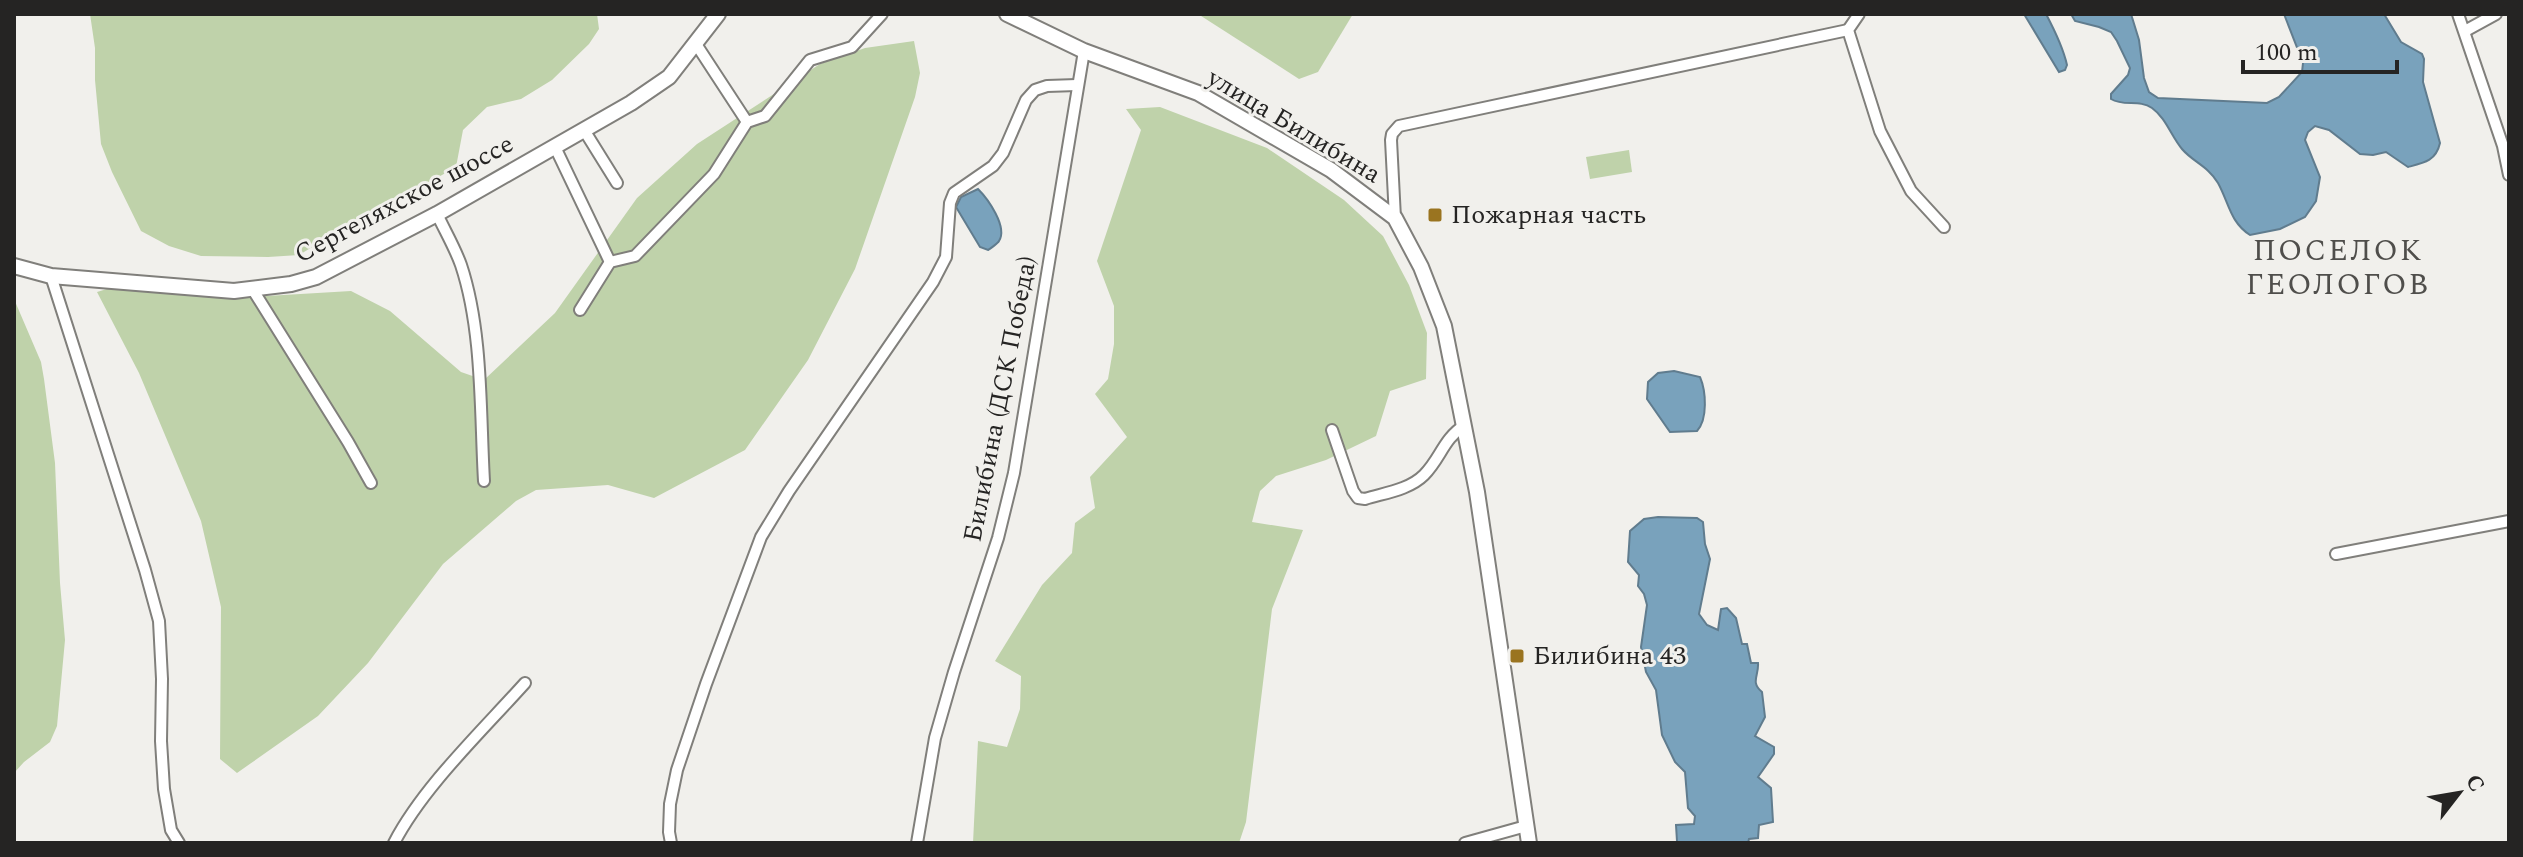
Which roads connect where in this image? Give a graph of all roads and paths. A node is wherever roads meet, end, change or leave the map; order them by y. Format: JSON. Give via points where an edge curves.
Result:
{"nodes":[{"id":1,"x":718,"y":14,"type":"edge"},
{"id":2,"x":882,"y":14,"type":"edge"},
{"id":3,"x":1007,"y":14,"type":"edge"},
{"id":4,"x":1859,"y":14,"type":"edge"},
{"id":5,"x":2458,"y":14,"type":"edge"},
{"id":6,"x":2496,"y":14,"type":"edge"},
{"id":7,"x":1848,"y":30,"type":"junction"},
{"id":8,"x":2465,"y":31,"type":"junction"},
{"id":9,"x":696,"y":44,"type":"junction"},
{"id":10,"x":1084,"y":51,"type":"junction"},
{"id":11,"x":1077,"y":85,"type":"junction"},
{"id":12,"x":747,"y":122,"type":"junction"},
{"id":13,"x":584,"y":130,"type":"junction"},
{"id":14,"x":555,"y":147,"type":"junction"},
{"id":15,"x":2509,"y":175,"type":"edge"},
{"id":16,"x":617,"y":183,"type":"dead end"},
{"id":17,"x":437,"y":214,"type":"junction"},
{"id":18,"x":1395,"y":218,"type":"junction"},
{"id":19,"x":1944,"y":227,"type":"dead end"},
{"id":20,"x":610,"y":262,"type":"junction"},
{"id":21,"x":14,"y":266,"type":"edge"},
{"id":22,"x":51,"y":276,"type":"junction"},
{"id":23,"x":253,"y":290,"type":"junction"},
{"id":24,"x":580,"y":310,"type":"dead end"},
{"id":25,"x":1465,"y":425,"type":"junction"},
{"id":26,"x":1332,"y":430,"type":"dead end"},
{"id":27,"x":484,"y":481,"type":"dead end"},
{"id":28,"x":371,"y":483,"type":"dead end"},
{"id":29,"x":2509,"y":521,"type":"edge"},
{"id":30,"x":2336,"y":554,"type":"dead end"},
{"id":31,"x":525,"y":683,"type":"dead end"},
{"id":32,"x":1526,"y":826,"type":"junction"},
{"id":33,"x":171,"y":830,"type":"junction"},
{"id":34,"x":167,"y":843,"type":"edge"},
{"id":35,"x":179,"y":843,"type":"edge"},
{"id":36,"x":394,"y":843,"type":"edge"},
{"id":37,"x":671,"y":843,"type":"edge"},
{"id":38,"x":917,"y":843,"type":"edge"},
{"id":39,"x":1465,"y":843,"type":"edge"},
{"id":40,"x":1529,"y":843,"type":"edge"}],
"edges":[{"from":1,"to":9,"type":"main road","name":"Сергеляхское шоссе"},
{"from":2,"to":12,"type":"street","via":[[852,47],[810,60],[765,116]]},
{"from":3,"to":10,"type":"main road","name":"улица Билибина"},
{"from":4,"to":7,"type":"street"},
{"from":5,"to":8,"type":"street"},
{"from":6,"to":8,"type":"street"},
{"from":7,"to":18,"type":"street","via":[[1399,126],[1391,140]]},
{"from":7,"to":19,"type":"street","via":[[1880,131],[1911,191]]},
{"from":8,"to":15,"type":"street"},
{"from":9,"to":12,"type":"street"},
{"from":9,"to":13,"type":"main road","name":"Сергеляхское шоссе","via":[[669,77]]},
{"from":10,"to":11,"type":"street","name":"Билибина (ДСК Победа)"},
{"from":10,"to":18,"type":"main road","name":"улица Билибина","via":[[1198,93],[1331,170]]},
{"from":11,"to":37,"type":"street","via":[[1035,90],[993,166],[954,193],[946,257],[933,282],[761,537],[677,770],[670,804]]},
{"from":11,"to":38,"type":"street","name":"Билибина (ДСК Победа)","via":[[1014,473],[935,738]]},
{"from":12,"to":20,"type":"street","via":[[714,174],[635,256]]},
{"from":13,"to":14,"type":"main road","name":"Сергеляхское шоссе"},
{"from":13,"to":16,"type":"street"},
{"from":14,"to":17,"type":"main road","name":"Сергеляхское шоссе"},
{"from":14,"to":20,"type":"street"},
{"from":17,"to":23,"type":"main road","name":"Сергеляхское шоссе","via":[[316,277]]},
{"from":17,"to":27,"type":"street","via":[[467,288]]},
{"from":18,"to":25,"type":"main road","name":"улица Билибина","via":[[1444,326]]},
{"from":20,"to":24,"type":"street"},
{"from":21,"to":22,"type":"main road","name":"Сергеляхское шоссе"},
{"from":22,"to":23,"type":"main road","name":"Сергеляхское шоссе"},
{"from":22,"to":33,"type":"street","via":[[159,621],[161,741]]},
{"from":23,"to":28,"type":"street"},
{"from":25,"to":26,"type":"street","via":[[1451,434],[1425,474],[1412,484],[1365,499],[1353,491]]},
{"from":25,"to":32,"type":"main road","name":"улица Билибина"},
{"from":29,"to":30,"type":"street"},
{"from":31,"to":36,"type":"street","via":[[405,820]]},
{"from":32,"to":39,"type":"street"},
{"from":32,"to":40,"type":"main road","name":"улица Билибина"},
{"from":33,"to":34,"type":"street"},
{"from":33,"to":35,"type":"street"}]}
